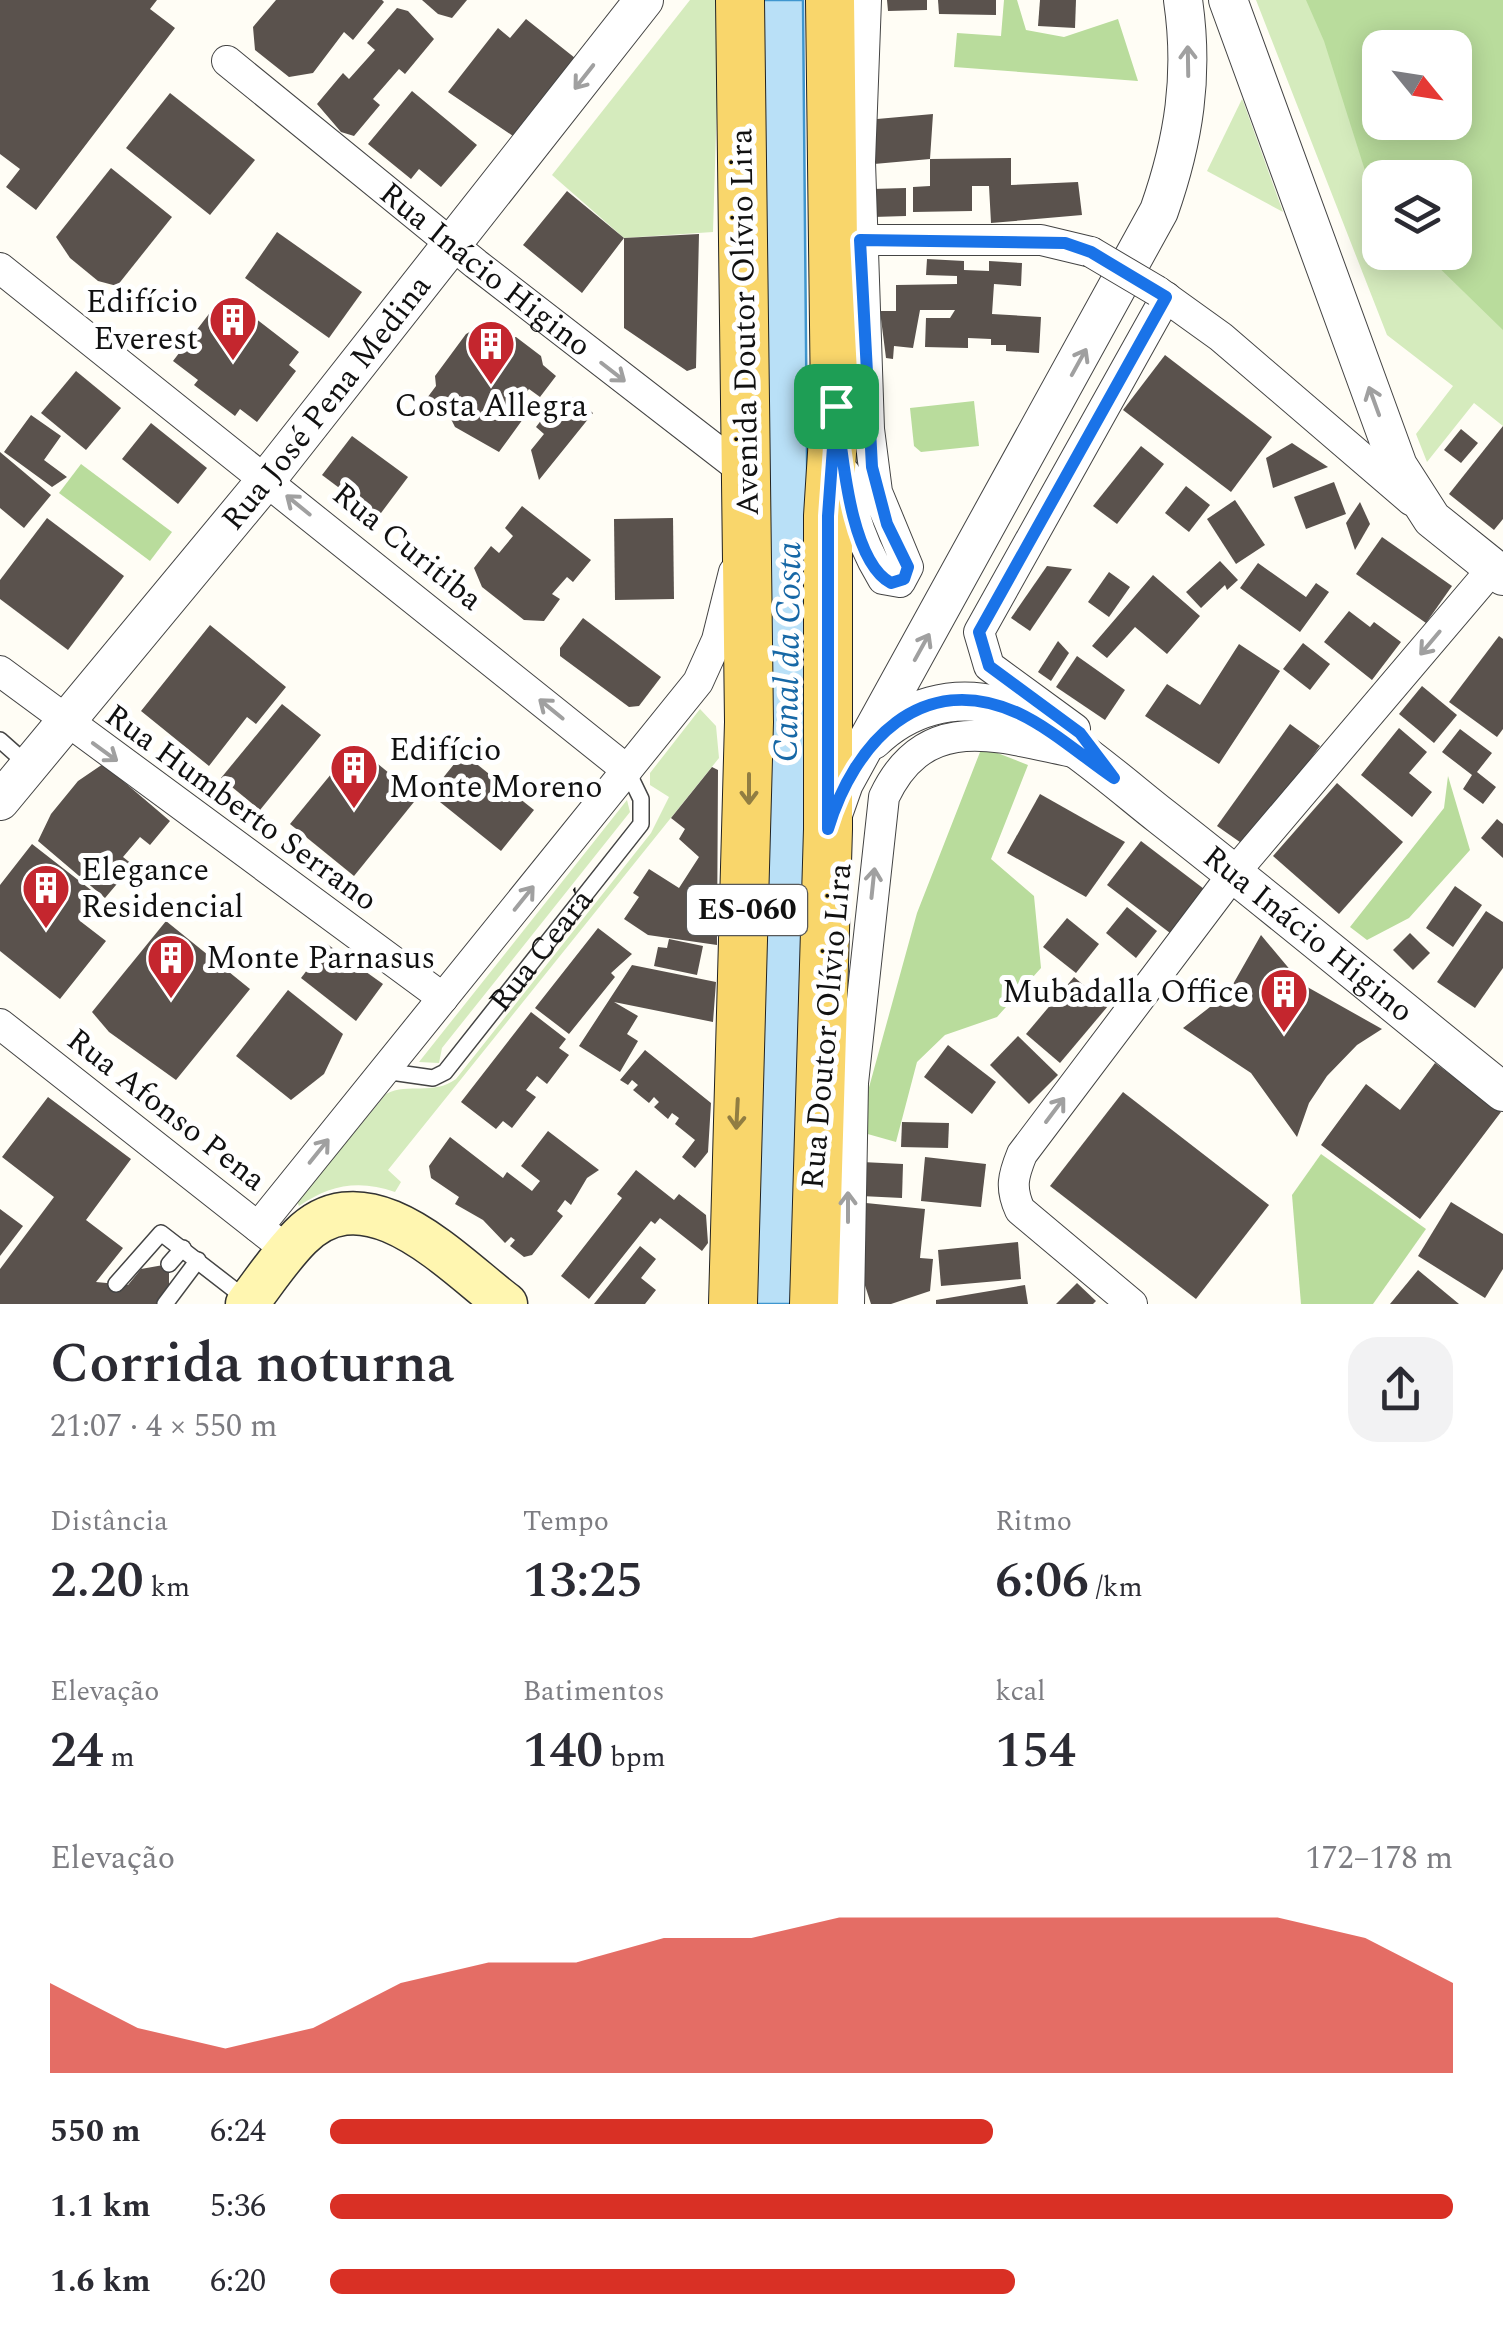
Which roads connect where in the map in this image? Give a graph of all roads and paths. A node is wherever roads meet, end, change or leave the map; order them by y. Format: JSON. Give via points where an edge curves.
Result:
{"nodes":[{"id":1,"x":644,"y":0,"type":"edge"},
{"id":2,"x":740,"y":0,"type":"edge"},
{"id":3,"x":830,"y":0,"type":"edge"},
{"id":4,"x":866,"y":0,"type":"edge"},
{"id":5,"x":1183,"y":0,"type":"edge"},
{"id":6,"x":1228,"y":0,"type":"edge"},
{"id":7,"x":227,"y":61,"type":"dead end"},
{"id":8,"x":860,"y":240,"type":"junction"},
{"id":9,"x":454,"y":246,"type":"junction"},
{"id":10,"x":0,"y":268,"type":"edge"},
{"id":11,"x":1162,"y":294,"type":"junction"},
{"id":12,"x":836,"y":406,"type":"junction"},
{"id":13,"x":267,"y":479,"type":"junction"},
{"id":14,"x":748,"y":495,"type":"junction"},
{"id":15,"x":1432,"y":518,"type":"junction"},
{"id":16,"x":1498,"y":572,"type":"edge"},
{"id":17,"x":0,"y":671,"type":"edge"},
{"id":18,"x":698,"y":682,"type":"junction"},
{"id":19,"x":62,"y":721,"type":"junction"},
{"id":20,"x":749,"y":722,"type":"junction"},
{"id":21,"x":14,"y":752,"type":"edge"},
{"id":22,"x":1078,"y":754,"type":"junction"},
{"id":23,"x":856,"y":762,"type":"junction"},
{"id":24,"x":627,"y":770,"type":"junction"},
{"id":25,"x":1114,"y":778,"type":"junction"},
{"id":26,"x":0,"y":801,"type":"edge"},
{"id":27,"x":828,"y":829,"type":"junction"},
{"id":28,"x":1234,"y":873,"type":"junction"},
{"id":29,"x":443,"y":998,"type":"junction"},
{"id":30,"x":0,"y":1024,"type":"edge"},
{"id":31,"x":384,"y":1071,"type":"junction"},
{"id":32,"x":1503,"y":1092,"type":"edge"},
{"id":33,"x":273,"y":1239,"type":"junction"},
{"id":34,"x":182,"y":1248,"type":"junction"},
{"id":35,"x":198,"y":1260,"type":"junction"},
{"id":36,"x":170,"y":1264,"type":"dead end"},
{"id":37,"x":116,"y":1284,"type":"dead end"},
{"id":38,"x":248,"y":1303,"type":"edge"},
{"id":39,"x":165,"y":1304,"type":"edge"},
{"id":40,"x":506,"y":1304,"type":"edge"},
{"id":41,"x":733,"y":1304,"type":"edge"},
{"id":42,"x":814,"y":1304,"type":"edge"},
{"id":43,"x":848,"y":1304,"type":"edge"},
{"id":44,"x":1132,"y":1304,"type":"edge"}],
"edges":[{"from":1,"to":9,"type":"street","name":"Rua José Pena Medina","one_way":true},
{"from":2,"to":14,"type":"main road","name":"Avenida Doutor Olívio Lira","number":"ES-060"},
{"from":3,"to":12,"type":"main road","number":"ES-060"},
{"from":4,"to":8,"type":"street"},
{"from":23,"to":5,"type":"street","one_way":true,"via":[[1159,211],[1187,104]]},
{"from":15,"to":6,"type":"street","one_way":true,"via":[[1398,466]]},
{"from":7,"to":9,"type":"street","name":"Rua Inácio Higino"},
{"from":8,"to":11,"type":"street","bridge":true,"via":[[1041,240],[1091,252]]},
{"from":8,"to":12,"type":"street","via":[[872,467],[887,524],[908,567],[900,582],[883,578],[858,530]]},
{"from":9,"to":13,"type":"street","name":"Rua José Pena Medina"},
{"from":9,"to":14,"type":"street","name":"Rua Inácio Higino","one_way":true},
{"from":10,"to":13,"type":"street","name":"Rua Curitiba"},
{"from":11,"to":15,"type":"street","via":[[1222,337]]},
{"from":11,"to":25,"type":"street","name":"Rua Inácio Higino","via":[[979,632],[989,666],[1080,733]]},
{"from":12,"to":27,"type":"main road","number":"ES-060","via":[[828,516]]},
{"from":13,"to":19,"type":"street","name":"Rua José Pena Medina"},
{"from":24,"to":13,"type":"street","name":"Rua Curitiba","one_way":true},
{"from":14,"to":18,"type":"street","name":"Rua Ceará","via":[[717,640]]},
{"from":14,"to":20,"type":"main road","name":"Avenida Doutor Olívio Lira","number":"ES-060"},
{"from":15,"to":16,"type":"street"},
{"from":16,"to":28,"type":"street","one_way":true},
{"from":17,"to":19,"type":"street","name":"Rua Humberto Serrano"},
{"from":18,"to":20,"type":"street","via":[[732,692]]},
{"from":18,"to":24,"type":"street","name":"Rua Ceará"},
{"from":19,"to":21,"type":"street","name":"Rua José Pena Medina"},
{"from":19,"to":29,"type":"street","name":"Rua Humberto Serrano","one_way":true},
{"from":20,"to":41,"type":"main road","name":"Avenida Doutor Olívio Lira","number":"ES-060","one_way":true},
{"from":21,"to":26,"type":"street","name":"Rua José Pena Medina"},
{"from":22,"to":23,"type":"street","name":"Rua Inácio Higino","via":[[1021,714],[957,701],[899,719]]},
{"from":22,"to":25,"type":"street","name":"Rua Inácio Higino"},
{"from":43,"to":22,"type":"street","name":"Rua Doutor Olívio Lira","one_way":true,"via":[[853,1083],[884,798],[901,766],[943,739],[993,736]]},
{"from":23,"to":27,"type":"street"},
{"from":29,"to":24,"type":"street","name":"Rua Ceará","one_way":true},
{"from":24,"to":31,"type":"lane","name":"Rua Ceará","via":[[643,807],[641,824],[445,1072],[433,1078]]},
{"from":25,"to":28,"type":"street","name":"Rua Inácio Higino"},
{"from":27,"to":42,"type":"main road","number":"ES-060"},
{"from":28,"to":32,"type":"street","name":"Rua Inácio Higino"},
{"from":44,"to":28,"type":"street","one_way":true,"via":[[1036,1226],[1012,1194],[1012,1176]]},
{"from":29,"to":31,"type":"street","name":"Rua Ceará"},
{"from":30,"to":33,"type":"street","name":"Rua Afonso Pena"},
{"from":33,"to":31,"type":"street","name":"Rua Ceará","one_way":true},
{"from":33,"to":38,"type":"main road","name":"Rua Ceará"},
{"from":33,"to":40,"type":"main road","via":[[300,1237],[347,1213],[380,1216],[406,1228]]},
{"from":34,"to":35,"type":"lane"},
{"from":34,"to":36,"type":"lane"},
{"from":34,"to":37,"type":"lane","via":[[156,1234]]},
{"from":35,"to":38,"type":"lane"},
{"from":35,"to":39,"type":"lane"}]}
